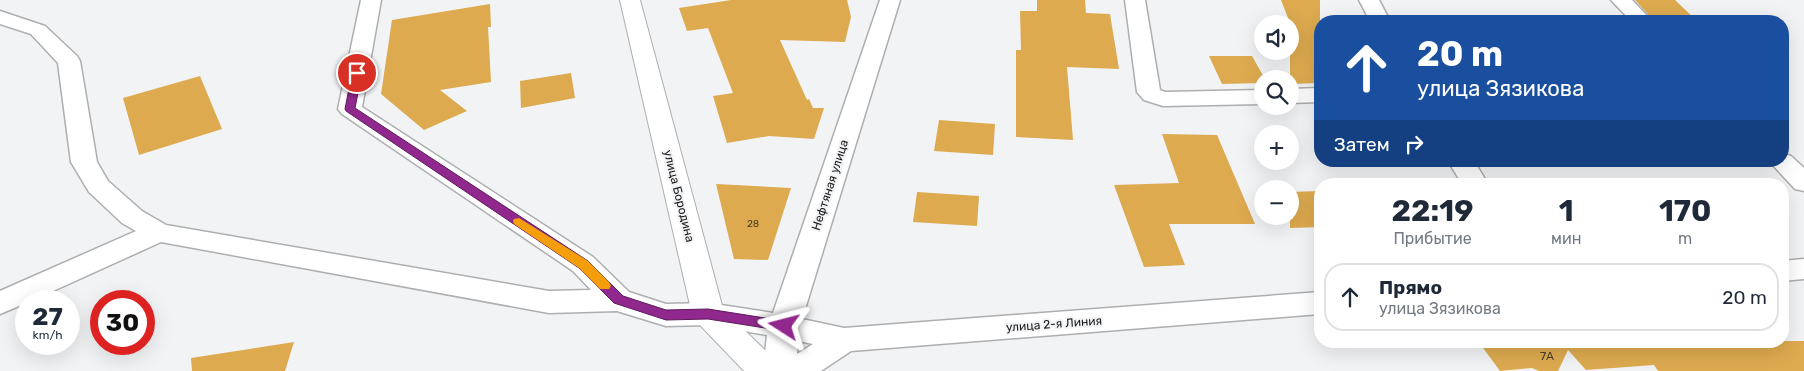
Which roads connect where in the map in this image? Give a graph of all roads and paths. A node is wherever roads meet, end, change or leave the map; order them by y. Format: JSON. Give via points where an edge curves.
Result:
{"nodes":[{"id":1,"x":371,"y":0,"type":"edge"},
{"id":2,"x":630,"y":0,"type":"edge"},
{"id":3,"x":890,"y":0,"type":"edge"},
{"id":4,"x":1135,"y":0,"type":"edge"},
{"id":5,"x":1369,"y":0,"type":"edge"},
{"id":6,"x":1620,"y":0,"type":"edge"},
{"id":7,"x":1377,"y":15,"type":"edge"},
{"id":8,"x":1636,"y":15,"type":"edge"},
{"id":9,"x":0,"y":17,"type":"edge"},
{"id":10,"x":1314,"y":95,"type":"edge"},
{"id":11,"x":1299,"y":96,"type":"edge"},
{"id":12,"x":1254,"y":97,"type":"edge"},
{"id":13,"x":1464,"y":167,"type":"edge"},
{"id":14,"x":1788,"y":167,"type":"edge"},
{"id":15,"x":1471,"y":178,"type":"edge"},
{"id":16,"x":1804,"y":184,"type":"edge"},
{"id":17,"x":158,"y":232,"type":"junction"},
{"id":18,"x":1804,"y":269,"type":"edge"},
{"id":19,"x":1789,"y":270,"type":"edge"},
{"id":20,"x":618,"y":300,"type":"junction"},
{"id":21,"x":0,"y":303,"type":"edge"},
{"id":22,"x":1314,"y":303,"type":"edge"},
{"id":23,"x":708,"y":314,"type":"junction"},
{"id":24,"x":784,"y":326,"type":"junction"},
{"id":25,"x":844,"y":340,"type":"junction"},
{"id":26,"x":764,"y":371,"type":"edge"},
{"id":27,"x":779,"y":371,"type":"edge"},
{"id":28,"x":796,"y":371,"type":"edge"}],
"edges":[{"from":1,"to":20,"type":"street","via":[[350,109],[583,264]]},
{"from":2,"to":23,"type":"street","name":"улица Бородина"},
{"from":3,"to":24,"type":"street","name":"Нефтяная улица"},
{"from":4,"to":12,"type":"street","via":[[1152,95],[1163,99]]},
{"from":5,"to":7,"type":"street"},
{"from":6,"to":8,"type":"street"},
{"from":9,"to":17,"type":"street","via":[[38,30],[69,61],[84,162],[98,186],[132,218]]},
{"from":10,"to":11,"type":"street"},
{"from":13,"to":15,"type":"street"},
{"from":14,"to":16,"type":"street"},
{"from":17,"to":20,"type":"street","via":[[549,302]]},
{"from":17,"to":21,"type":"street"},
{"from":18,"to":19,"type":"street"},
{"from":20,"to":23,"type":"street","via":[[666,315]]},
{"from":22,"to":25,"type":"street","name":"улица 2-я Линия"},
{"from":23,"to":24,"type":"street"},
{"from":23,"to":26,"type":"street"},
{"from":24,"to":25,"type":"street"},
{"from":24,"to":27,"type":"street","name":"Нефтяная улица"},
{"from":25,"to":28,"type":"street","name":"улица 2-я Линия"}]}
